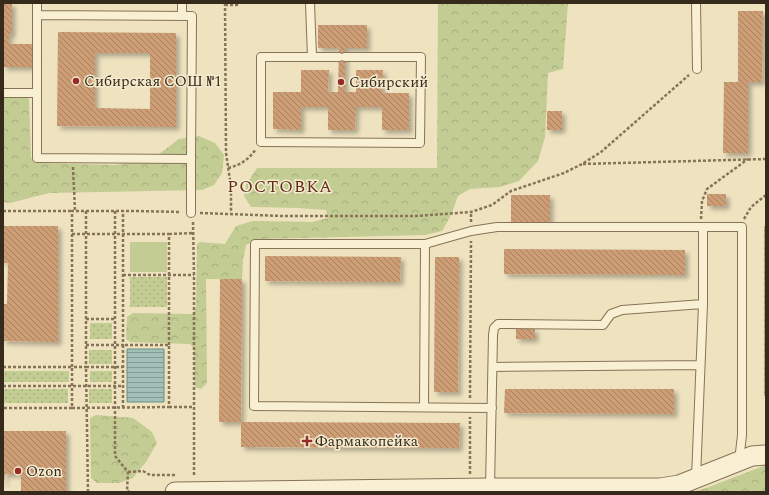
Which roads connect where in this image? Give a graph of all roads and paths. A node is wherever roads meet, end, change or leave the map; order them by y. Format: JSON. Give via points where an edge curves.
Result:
{"nodes":[{"id":1,"x":38,"y":3,"type":"edge"},
{"id":2,"x":182,"y":3,"type":"edge"},
{"id":3,"x":237,"y":3,"type":"edge"},
{"id":4,"x":310,"y":3,"type":"edge"},
{"id":5,"x":696,"y":3,"type":"edge"},
{"id":6,"x":225,"y":4,"type":"edge"},
{"id":7,"x":37,"y":15,"type":"junction"},
{"id":8,"x":182,"y":16,"type":"junction"},
{"id":9,"x":312,"y":57,"type":"junction"},
{"id":10,"x":696,"y":69,"type":"joint"},
{"id":11,"x":3,"y":93,"type":"edge"},
{"id":12,"x":37,"y":93,"type":"junction"},
{"id":13,"x":261,"y":142,"type":"junction"},
{"id":14,"x":73,"y":158,"type":"junction"},
{"id":15,"x":191,"y":159,"type":"junction"},
{"id":16,"x":748,"y":159,"type":"junction"},
{"id":17,"x":766,"y":159,"type":"edge"},
{"id":18,"x":582,"y":164,"type":"junction"},
{"id":19,"x":228,"y":168,"type":"junction"},
{"id":20,"x":766,"y":195,"type":"edge"},
{"id":21,"x":3,"y":211,"type":"edge"},
{"id":22,"x":74,"y":211,"type":"junction"},
{"id":23,"x":86,"y":211,"type":"junction"},
{"id":24,"x":115,"y":211,"type":"junction"},
{"id":25,"x":123,"y":211,"type":"junction"},
{"id":26,"x":471,"y":212,"type":"junction"},
{"id":27,"x":192,"y":213,"type":"junction"},
{"id":28,"x":231,"y":213,"type":"junction"},
{"id":29,"x":702,"y":227,"type":"junction"},
{"id":30,"x":742,"y":227,"type":"junction"},
{"id":31,"x":471,"y":230,"type":"junction"},
{"id":32,"x":193,"y":233,"type":"junction"},
{"id":33,"x":72,"y":234,"type":"junction"},
{"id":34,"x":86,"y":234,"type":"junction"},
{"id":35,"x":115,"y":234,"type":"junction"},
{"id":36,"x":123,"y":234,"type":"junction"},
{"id":37,"x":169,"y":234,"type":"junction"},
{"id":38,"x":425,"y":244,"type":"junction"},
{"id":39,"x":123,"y":275,"type":"junction"},
{"id":40,"x":169,"y":275,"type":"junction"},
{"id":41,"x":194,"y":275,"type":"junction"},
{"id":42,"x":703,"y":304,"type":"junction"},
{"id":43,"x":86,"y":319,"type":"junction"},
{"id":44,"x":115,"y":319,"type":"junction"},
{"id":45,"x":86,"y":345,"type":"junction"},
{"id":46,"x":115,"y":345,"type":"junction"},
{"id":47,"x":123,"y":345,"type":"junction"},
{"id":48,"x":169,"y":345,"type":"junction"},
{"id":49,"x":700,"y":365,"type":"junction"},
{"id":50,"x":3,"y":367,"type":"edge"},
{"id":51,"x":72,"y":367,"type":"junction"},
{"id":52,"x":86,"y":367,"type":"junction"},
{"id":53,"x":115,"y":367,"type":"junction"},
{"id":54,"x":123,"y":367,"type":"junction"},
{"id":55,"x":493,"y":367,"type":"junction"},
{"id":56,"x":3,"y":386,"type":"edge"},
{"id":57,"x":72,"y":386,"type":"junction"},
{"id":58,"x":86,"y":386,"type":"junction"},
{"id":59,"x":115,"y":386,"type":"junction"},
{"id":60,"x":123,"y":386,"type":"junction"},
{"id":61,"x":123,"y":407,"type":"junction"},
{"id":62,"x":169,"y":407,"type":"junction"},
{"id":63,"x":194,"y":407,"type":"junction"},
{"id":64,"x":424,"y":407,"type":"junction"},
{"id":65,"x":3,"y":408,"type":"edge"},
{"id":66,"x":72,"y":408,"type":"junction"},
{"id":67,"x":86,"y":408,"type":"junction"},
{"id":68,"x":115,"y":408,"type":"junction"},
{"id":69,"x":470,"y":408,"type":"junction"},
{"id":70,"x":492,"y":408,"type":"junction"},
{"id":71,"x":766,"y":455,"type":"edge"},
{"id":72,"x":739,"y":462,"type":"junction"},
{"id":73,"x":128,"y":472,"type":"junction"},
{"id":74,"x":696,"y":479,"type":"junction"},
{"id":75,"x":192,"y":480,"type":"edge"},
{"id":76,"x":177,"y":483,"type":"edge"},
{"id":77,"x":490,"y":488,"type":"junction"},
{"id":78,"x":470,"y":489,"type":"junction"},
{"id":79,"x":241,"y":491,"type":"edge"},
{"id":80,"x":424,"y":491,"type":"edge"},
{"id":81,"x":88,"y":492,"type":"edge"},
{"id":82,"x":130,"y":492,"type":"edge"}],
"edges":[{"from":1,"to":7,"type":"lane"},
{"from":2,"to":8,"type":"lane"},
{"from":3,"to":6,"type":"path"},
{"from":4,"to":9,"type":"lane"},
{"from":5,"to":10,"type":"lane"},
{"from":6,"to":19,"type":"path"},
{"from":7,"to":8,"type":"lane"},
{"from":7,"to":12,"type":"lane"},
{"from":8,"to":15,"type":"lane","via":[[192,16]]},
{"from":9,"to":13,"type":"lane","via":[[261,56]]},
{"from":9,"to":13,"type":"lane","via":[[420,57],[420,143]]},
{"from":10,"to":18,"type":"path","via":[[601,152]]},
{"from":11,"to":12,"type":"lane"},
{"from":12,"to":14,"type":"lane","via":[[37,158]]},
{"from":13,"to":19,"type":"path","via":[[251,156],[242,163]]},
{"from":14,"to":15,"type":"lane"},
{"from":14,"to":22,"type":"path"},
{"from":15,"to":27,"type":"lane"},
{"from":16,"to":17,"type":"path"},
{"from":16,"to":18,"type":"path"},
{"from":16,"to":29,"type":"path","via":[[708,189],[702,201]]},
{"from":18,"to":26,"type":"path","via":[[564,173],[511,191],[492,205]]},
{"from":19,"to":28,"type":"path"},
{"from":20,"to":30,"type":"path","via":[[751,208],[743,220]]},
{"from":21,"to":22,"type":"path"},
{"from":22,"to":23,"type":"path"},
{"from":22,"to":33,"type":"path"},
{"from":23,"to":24,"type":"path"},
{"from":23,"to":34,"type":"path"},
{"from":24,"to":25,"type":"path"},
{"from":24,"to":35,"type":"path"},
{"from":25,"to":27,"type":"path"},
{"from":25,"to":36,"type":"path"},
{"from":26,"to":28,"type":"path","via":[[416,216],[283,216]]},
{"from":26,"to":31,"type":"path"},
{"from":27,"to":28,"type":"path"},
{"from":27,"to":32,"type":"path"},
{"from":29,"to":30,"type":"lane"},
{"from":29,"to":31,"type":"lane","via":[[497,227]]},
{"from":29,"to":42,"type":"lane"},
{"from":30,"to":72,"type":"lane","via":[[742,435]]},
{"from":31,"to":38,"type":"lane"},
{"from":31,"to":69,"type":"path"},
{"from":32,"to":37,"type":"path"},
{"from":32,"to":41,"type":"path"},
{"from":33,"to":34,"type":"path"},
{"from":33,"to":51,"type":"path"},
{"from":34,"to":35,"type":"path"},
{"from":34,"to":43,"type":"path"},
{"from":35,"to":36,"type":"path"},
{"from":35,"to":44,"type":"path"},
{"from":36,"to":37,"type":"path"},
{"from":36,"to":39,"type":"path"},
{"from":37,"to":40,"type":"path"},
{"from":38,"to":64,"type":"lane"},
{"from":38,"to":64,"type":"lane","via":[[255,244],[254,406]]},
{"from":39,"to":40,"type":"path"},
{"from":39,"to":47,"type":"path"},
{"from":40,"to":41,"type":"path"},
{"from":40,"to":48,"type":"path"},
{"from":41,"to":63,"type":"path"},
{"from":42,"to":49,"type":"lane"},
{"from":42,"to":55,"type":"lane","via":[[622,310],[611,314],[603,325],[498,324],[492,335]]},
{"from":43,"to":44,"type":"path"},
{"from":43,"to":45,"type":"path"},
{"from":44,"to":46,"type":"path"},
{"from":45,"to":46,"type":"path"},
{"from":45,"to":52,"type":"path"},
{"from":46,"to":47,"type":"path"},
{"from":46,"to":53,"type":"path"},
{"from":47,"to":48,"type":"path"},
{"from":47,"to":54,"type":"path"},
{"from":48,"to":62,"type":"path"},
{"from":49,"to":55,"type":"lane"},
{"from":49,"to":74,"type":"lane"},
{"from":50,"to":51,"type":"path"},
{"from":51,"to":52,"type":"path"},
{"from":51,"to":57,"type":"path"},
{"from":52,"to":53,"type":"path"},
{"from":52,"to":58,"type":"path"},
{"from":53,"to":54,"type":"path"},
{"from":53,"to":59,"type":"path"},
{"from":54,"to":60,"type":"path"},
{"from":55,"to":70,"type":"lane"},
{"from":56,"to":57,"type":"path"},
{"from":57,"to":58,"type":"path"},
{"from":57,"to":66,"type":"path"},
{"from":58,"to":59,"type":"path"},
{"from":58,"to":67,"type":"path"},
{"from":59,"to":60,"type":"path"},
{"from":59,"to":68,"type":"path"},
{"from":60,"to":61,"type":"path"},
{"from":61,"to":62,"type":"path"},
{"from":61,"to":68,"type":"path"},
{"from":62,"to":63,"type":"path"},
{"from":63,"to":75,"type":"path"},
{"from":64,"to":69,"type":"lane"},
{"from":65,"to":66,"type":"path"},
{"from":66,"to":67,"type":"path"},
{"from":67,"to":68,"type":"path"},
{"from":67,"to":81,"type":"path"},
{"from":68,"to":73,"type":"path","via":[[115,456]]},
{"from":69,"to":70,"type":"lane"},
{"from":69,"to":78,"type":"path"},
{"from":70,"to":77,"type":"lane"},
{"from":71,"to":72,"type":"street","via":[[752,456]]},
{"from":72,"to":74,"type":"street"},
{"from":73,"to":76,"type":"path","via":[[143,471]]},
{"from":73,"to":82,"type":"path"},
{"from":74,"to":77,"type":"street","via":[[660,488]]},
{"from":75,"to":76,"type":"street"},
{"from":75,"to":79,"type":"street"},
{"from":77,"to":78,"type":"street"},
{"from":78,"to":80,"type":"street"},
{"from":79,"to":80,"type":"street"}]}
